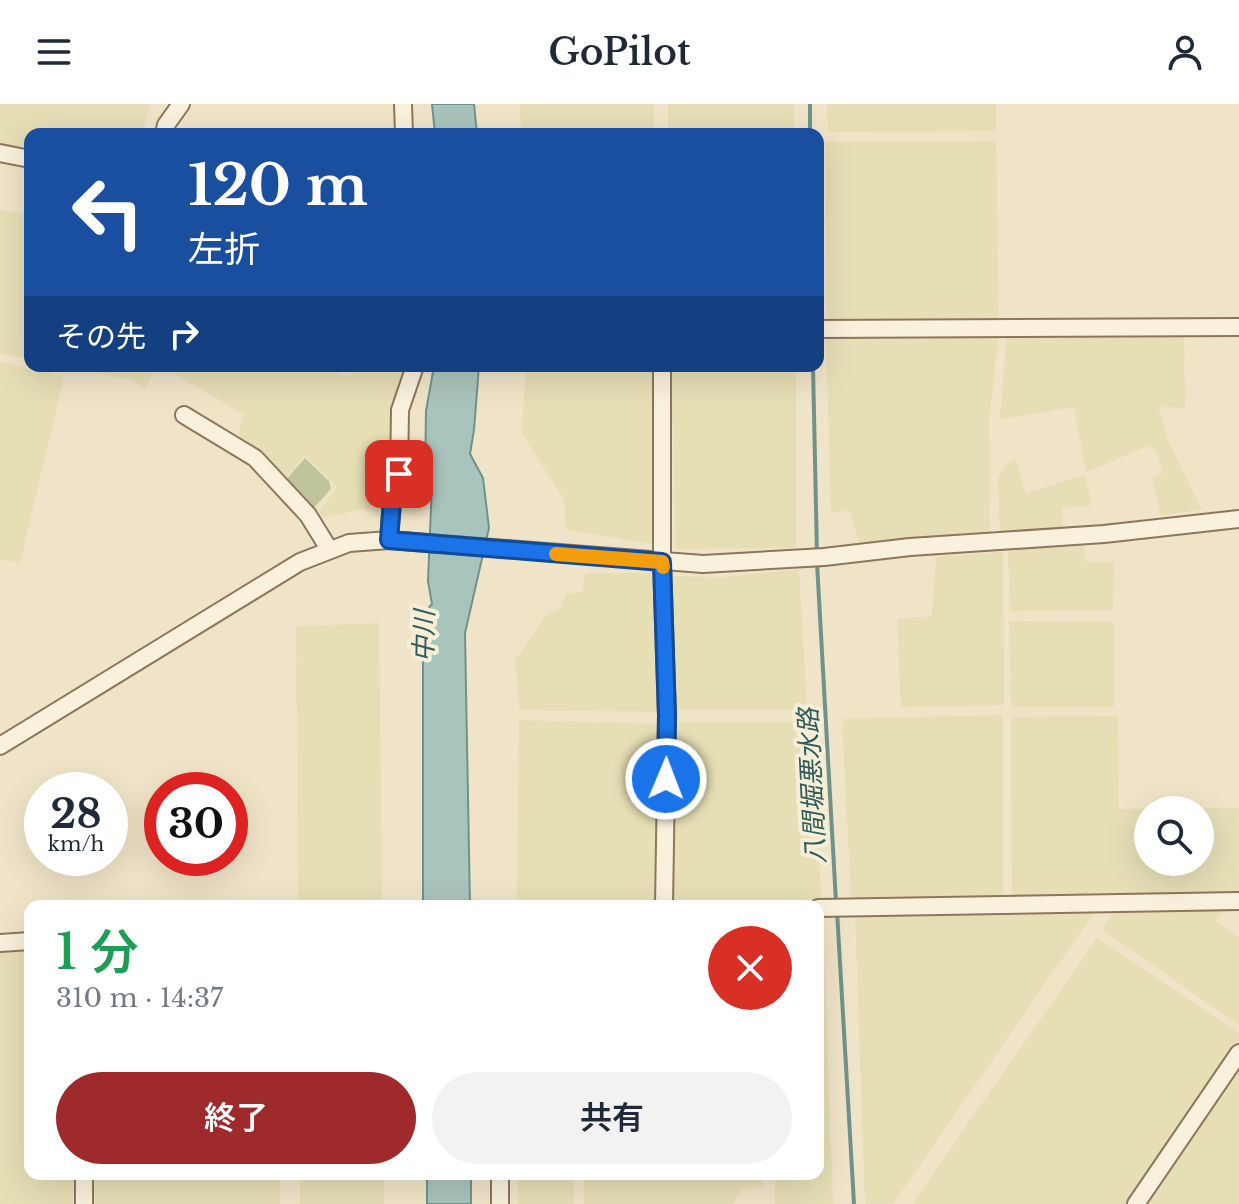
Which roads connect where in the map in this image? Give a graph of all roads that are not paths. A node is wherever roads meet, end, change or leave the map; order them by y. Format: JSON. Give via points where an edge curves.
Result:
{"nodes":[{"id":1,"x":181,"y":104,"type":"edge"},
{"id":2,"x":403,"y":104,"type":"edge"},
{"id":3,"x":165,"y":128,"type":"edge"},
{"id":4,"x":404,"y":128,"type":"edge"},
{"id":5,"x":0,"y":153,"type":"edge"},
{"id":6,"x":24,"y":158,"type":"edge"},
{"id":7,"x":1239,"y":327,"type":"edge"},
{"id":8,"x":824,"y":329,"type":"edge"},
{"id":9,"x":413,"y":372,"type":"edge"},
{"id":10,"x":662,"y":372,"type":"edge"},
{"id":11,"x":184,"y":415,"type":"dead end"},
{"id":12,"x":1239,"y":519,"type":"edge"},
{"id":13,"x":391,"y":540,"type":"junction"},
{"id":14,"x":329,"y":549,"type":"junction"},
{"id":15,"x":662,"y":562,"type":"junction"},
{"id":16,"x":0,"y":746,"type":"edge"},
{"id":17,"x":664,"y":900,"type":"edge"},
{"id":18,"x":1239,"y":901,"type":"edge"},
{"id":19,"x":824,"y":908,"type":"edge"},
{"id":20,"x":24,"y":941,"type":"edge"},
{"id":21,"x":0,"y":943,"type":"edge"},
{"id":22,"x":1239,"y":1053,"type":"edge"},
{"id":23,"x":84,"y":1180,"type":"edge"},
{"id":24,"x":500,"y":1180,"type":"edge"},
{"id":25,"x":84,"y":1204,"type":"edge"},
{"id":26,"x":500,"y":1204,"type":"edge"},
{"id":27,"x":1136,"y":1204,"type":"edge"}],
"edges":[{"from":1,"to":3,"type":"street"},
{"from":2,"to":4,"type":"street"},
{"from":5,"to":6,"type":"street"},
{"from":7,"to":8,"type":"street"},
{"from":9,"to":13,"type":"street","via":[[400,410]]},
{"from":10,"to":15,"type":"street"},
{"from":11,"to":14,"type":"street","via":[[255,458],[308,515]]},
{"from":12,"to":15,"type":"street","via":[[816,557]]},
{"from":13,"to":14,"type":"street"},
{"from":13,"to":15,"type":"street"},
{"from":14,"to":16,"type":"street"},
{"from":15,"to":17,"type":"street","via":[[667,716]]},
{"from":18,"to":19,"type":"street"},
{"from":20,"to":21,"type":"street"},
{"from":22,"to":27,"type":"street"},
{"from":23,"to":25,"type":"street"},
{"from":24,"to":26,"type":"street"}]}
